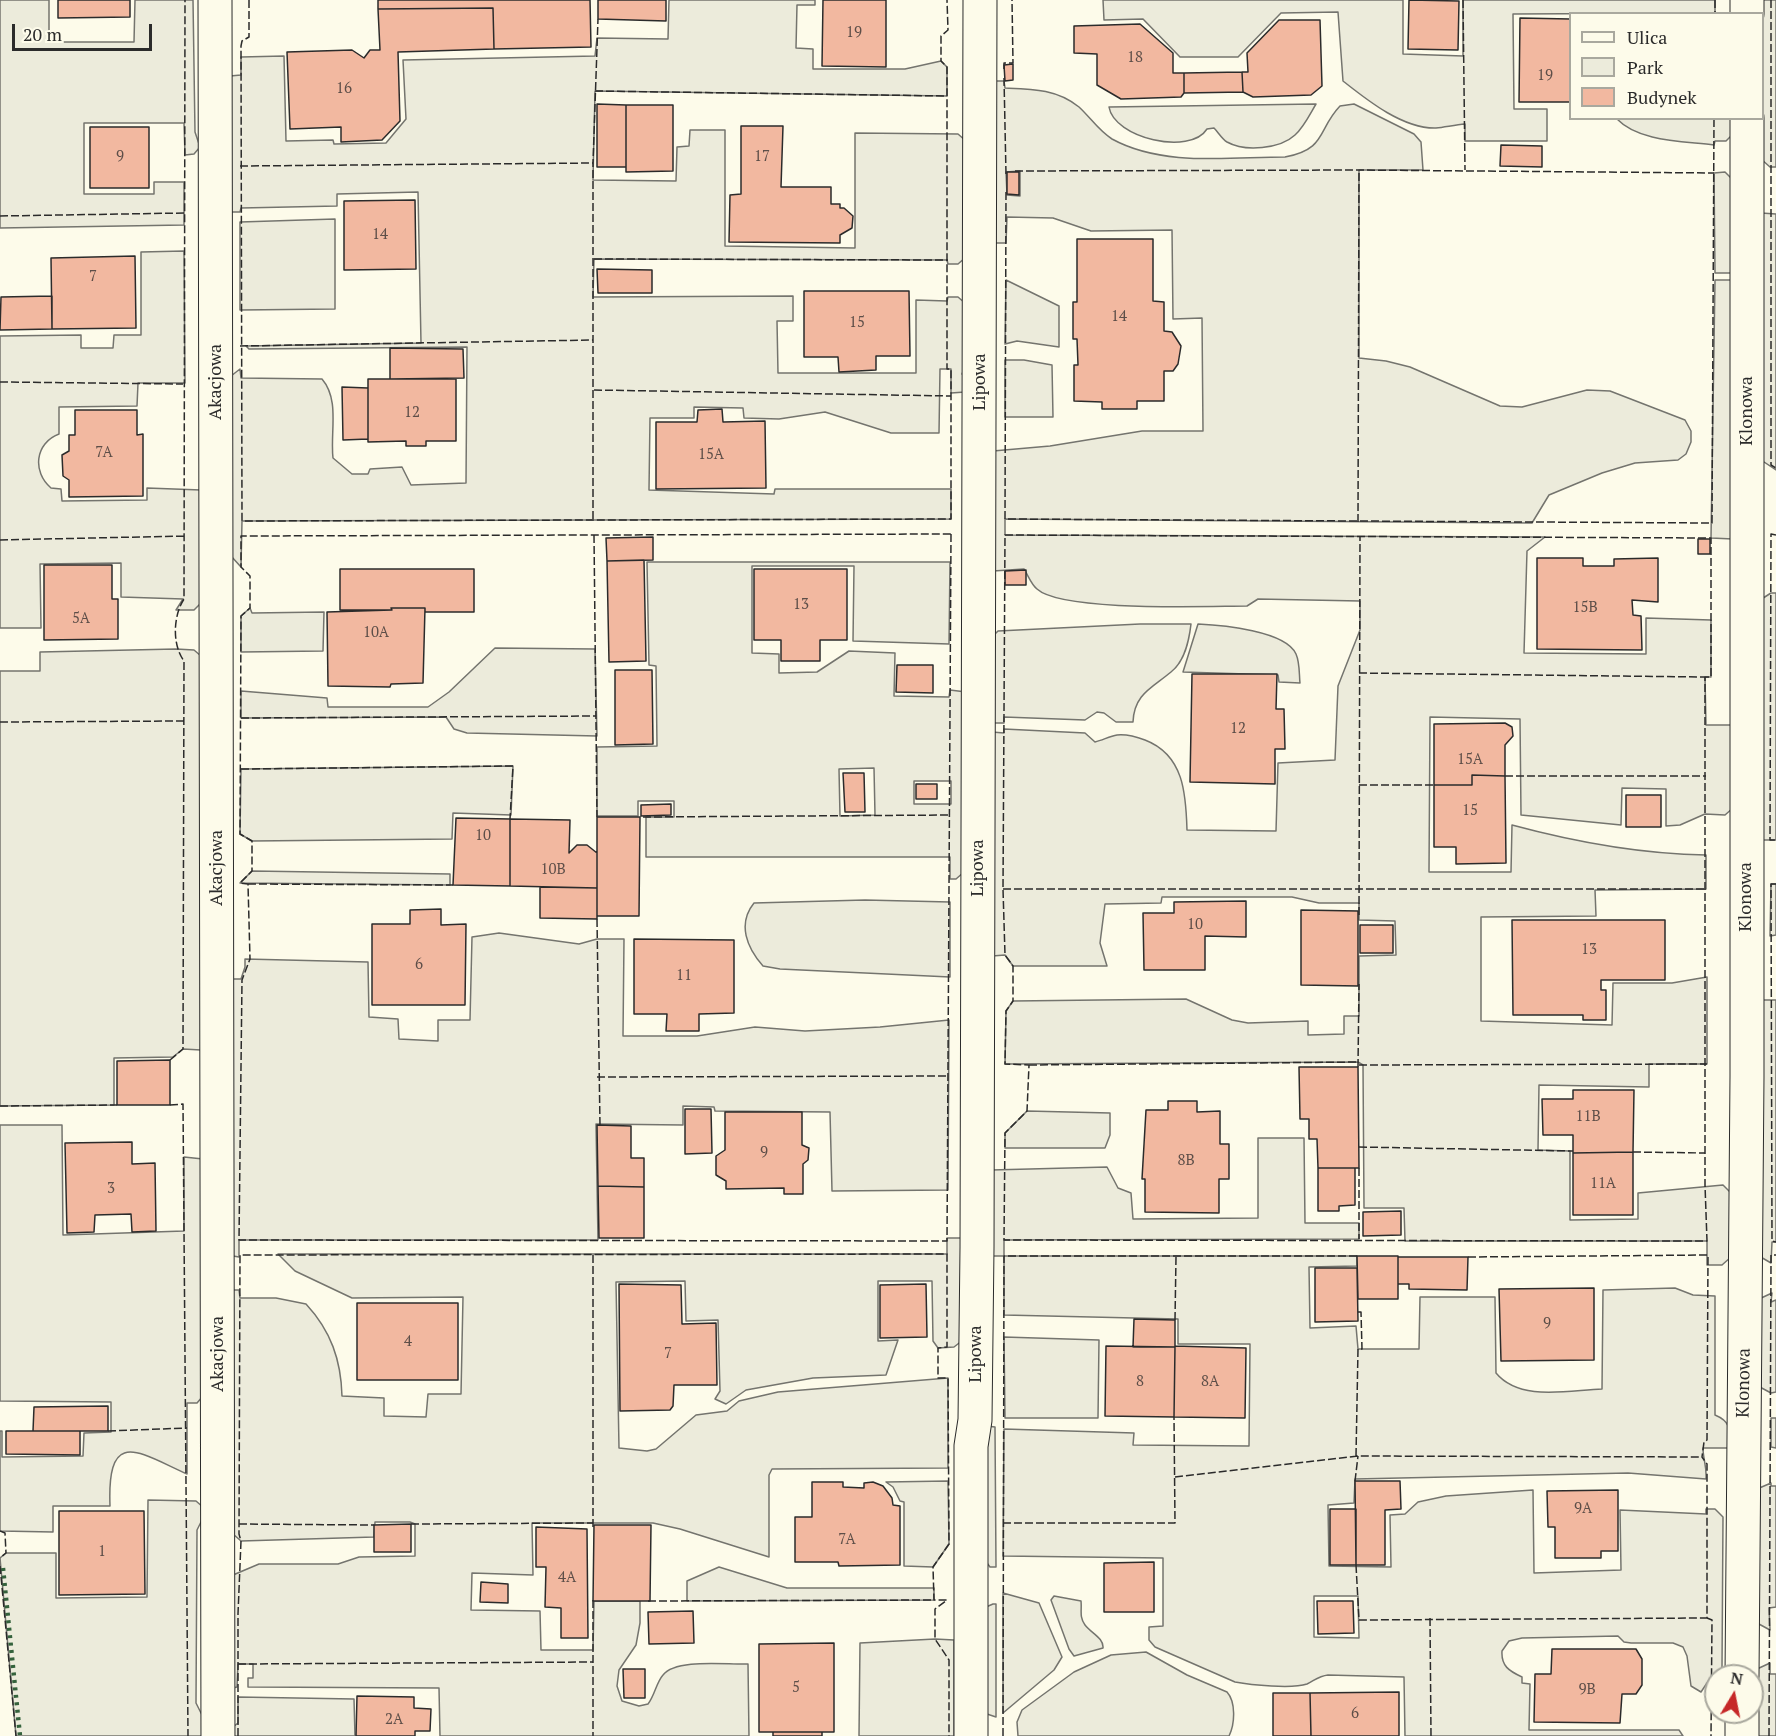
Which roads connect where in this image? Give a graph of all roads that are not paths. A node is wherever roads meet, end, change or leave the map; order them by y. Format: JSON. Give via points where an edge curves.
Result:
{"nodes":[{"id":1,"x":216,"y":0,"type":"edge"},
{"id":2,"x":980,"y":0,"type":"edge"},
{"id":3,"x":1747,"y":120,"type":"edge"},
{"id":4,"x":1742,"y":1664,"type":"edge"},
{"id":5,"x":218,"y":1736,"type":"edge"},
{"id":6,"x":970,"y":1736,"type":"edge"}],
"edges":[{"from":1,"to":5,"type":"street","name":"Akacjowa"},
{"from":2,"to":6,"type":"street","name":"Lipowa","via":[[977,1248],[975,1420],[971,1446]]},
{"from":3,"to":4,"type":"street","name":"Klonowa","via":[[1747,1087]]}]}
